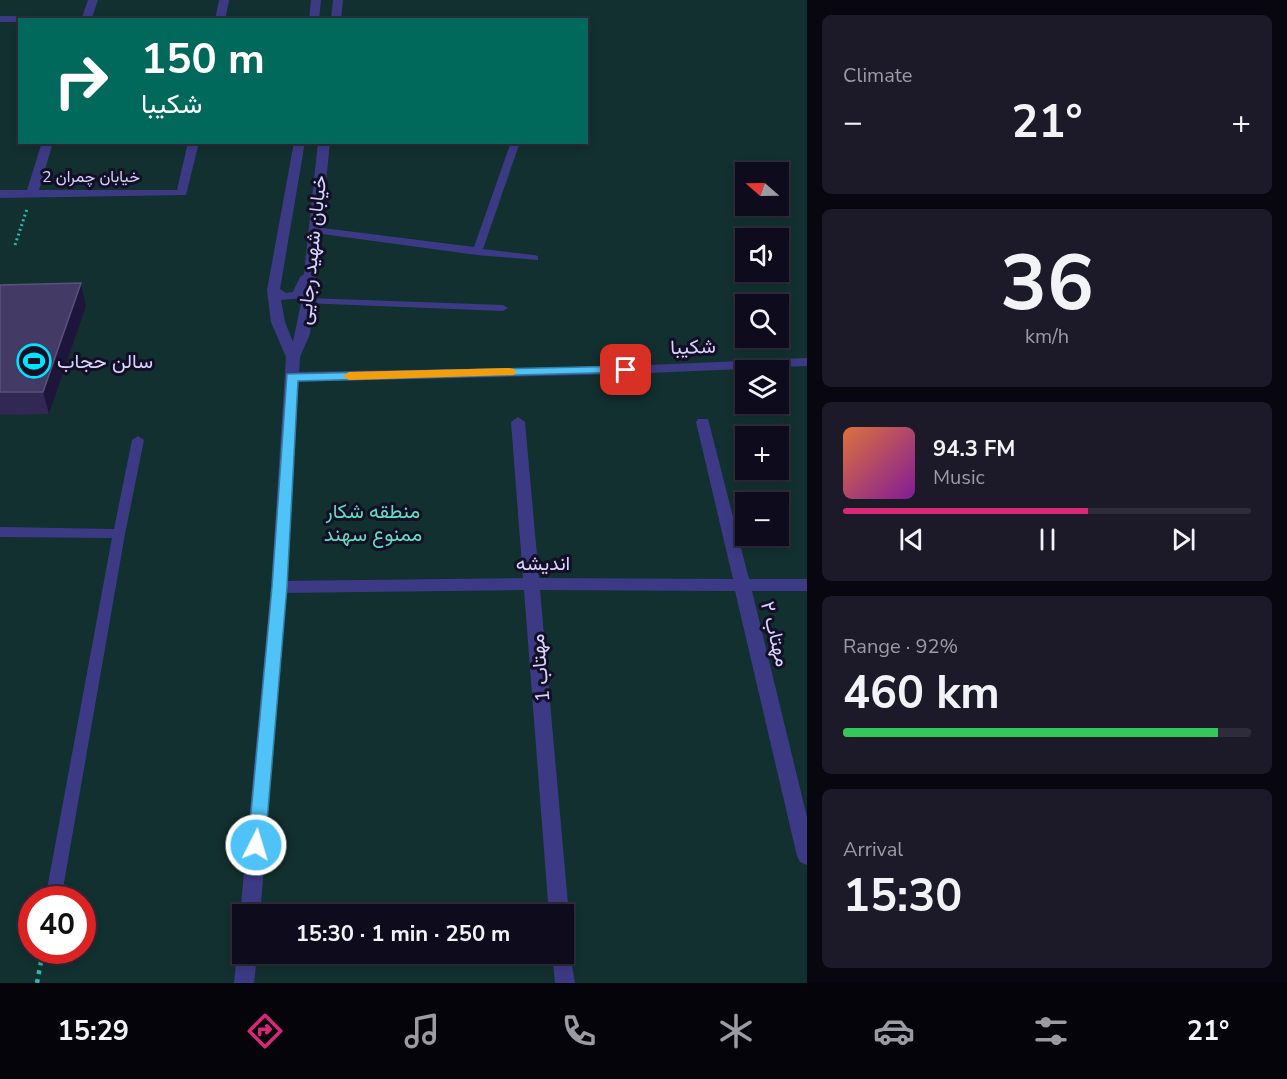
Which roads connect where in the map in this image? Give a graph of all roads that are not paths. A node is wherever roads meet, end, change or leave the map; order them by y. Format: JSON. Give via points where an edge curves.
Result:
{"nodes":[{"id":1,"x":93,"y":0,"type":"edge"},
{"id":2,"x":224,"y":0,"type":"edge"},
{"id":3,"x":316,"y":0,"type":"edge"},
{"id":4,"x":338,"y":0,"type":"edge"},
{"id":5,"x":86,"y":18,"type":"edge"},
{"id":6,"x":220,"y":18,"type":"edge"},
{"id":7,"x":314,"y":18,"type":"edge"},
{"id":8,"x":336,"y":18,"type":"edge"},
{"id":9,"x":0,"y":19,"type":"edge"},
{"id":10,"x":18,"y":19,"type":"edge"},
{"id":11,"x":47,"y":144,"type":"edge"},
{"id":12,"x":194,"y":144,"type":"edge"},
{"id":13,"x":300,"y":144,"type":"edge"},
{"id":14,"x":324,"y":144,"type":"edge"},
{"id":15,"x":515,"y":144,"type":"edge"},
{"id":16,"x":0,"y":194,"type":"edge"},
{"id":17,"x":32,"y":194,"type":"junction"},
{"id":18,"x":315,"y":230,"type":"junction"},
{"id":19,"x":477,"y":252,"type":"junction"},
{"id":20,"x":534,"y":258,"type":"dead end"},
{"id":21,"x":311,"y":265,"type":"junction"},
{"id":22,"x":273,"y":290,"type":"junction"},
{"id":23,"x":308,"y":301,"type":"junction"},
{"id":24,"x":503,"y":308,"type":"dead end"},
{"id":25,"x":293,"y":357,"type":"junction"},
{"id":26,"x":807,"y":363,"type":"edge"},
{"id":27,"x":292,"y":377,"type":"junction"},
{"id":28,"x":518,"y":422,"type":"dead end"},
{"id":29,"x":703,"y":422,"type":"dead end"},
{"id":30,"x":138,"y":440,"type":"dead end"},
{"id":31,"x":0,"y":532,"type":"edge"},
{"id":32,"x":119,"y":534,"type":"junction"},
{"id":33,"x":533,"y":584,"type":"junction"},
{"id":34,"x":741,"y":584,"type":"junction"},
{"id":35,"x":807,"y":585,"type":"edge"},
{"id":36,"x":279,"y":587,"type":"junction"},
{"id":37,"x":807,"y":856,"type":"edge"},
{"id":38,"x":56,"y":886,"type":"edge"},
{"id":39,"x":251,"y":904,"type":"edge"},
{"id":40,"x":558,"y":904,"type":"edge"},
{"id":41,"x":246,"y":964,"type":"edge"},
{"id":42,"x":563,"y":964,"type":"edge"},
{"id":43,"x":244,"y":983,"type":"edge"},
{"id":44,"x":565,"y":983,"type":"edge"}],
"edges":[{"from":1,"to":5,"type":"street"},
{"from":2,"to":6,"type":"street"},
{"from":3,"to":7,"type":"street"},
{"from":4,"to":8,"type":"street"},
{"from":9,"to":10,"type":"street"},
{"from":11,"to":17,"type":"street"},
{"from":12,"to":17,"type":"street","name":"خیابان چمران 2","via":[[182,193]]},
{"from":13,"to":22,"type":"street","name":"خیابان شهید رجایی"},
{"from":14,"to":18,"type":"street","name":"خیابان شهید رجایی"},
{"from":15,"to":19,"type":"lane"},
{"from":16,"to":17,"type":"street","name":"خیابان چمران 2"},
{"from":18,"to":19,"type":"lane"},
{"from":18,"to":21,"type":"street","name":"خیابان شهید رجایی"},
{"from":19,"to":20,"type":"lane"},
{"from":21,"to":22,"type":"street","via":[[297,296],[284,297]]},
{"from":21,"to":23,"type":"street","name":"خیابان شهید رجایی"},
{"from":22,"to":25,"type":"street","name":"خیابان شهید رجایی","via":[[278,322]]},
{"from":23,"to":24,"type":"lane"},
{"from":23,"to":25,"type":"street","name":"خیابان شهید رجایی","via":[[303,334]]},
{"from":25,"to":27,"type":"street","name":"خیابان شهید رجایی"},
{"from":26,"to":27,"type":"street","name":"شکیبا"},
{"from":27,"to":36,"type":"street","name":"خیابان شهید رجایی"},
{"from":28,"to":33,"type":"street","name":"مهتاب 1"},
{"from":29,"to":34,"type":"street","name":"مهتاب ۲"},
{"from":30,"to":32,"type":"lane"},
{"from":31,"to":32,"type":"lane"},
{"from":32,"to":38,"type":"lane"},
{"from":33,"to":34,"type":"street","name":"اندیشه"},
{"from":33,"to":36,"type":"street","name":"اندیشه"},
{"from":33,"to":40,"type":"street","name":"مهتاب 1"},
{"from":34,"to":35,"type":"street","name":"اندیشه"},
{"from":34,"to":37,"type":"street","name":"مهتاب ۲"},
{"from":36,"to":39,"type":"street","name":"خیابان شهید رجایی"},
{"from":41,"to":43,"type":"street"},
{"from":42,"to":44,"type":"street"}]}
